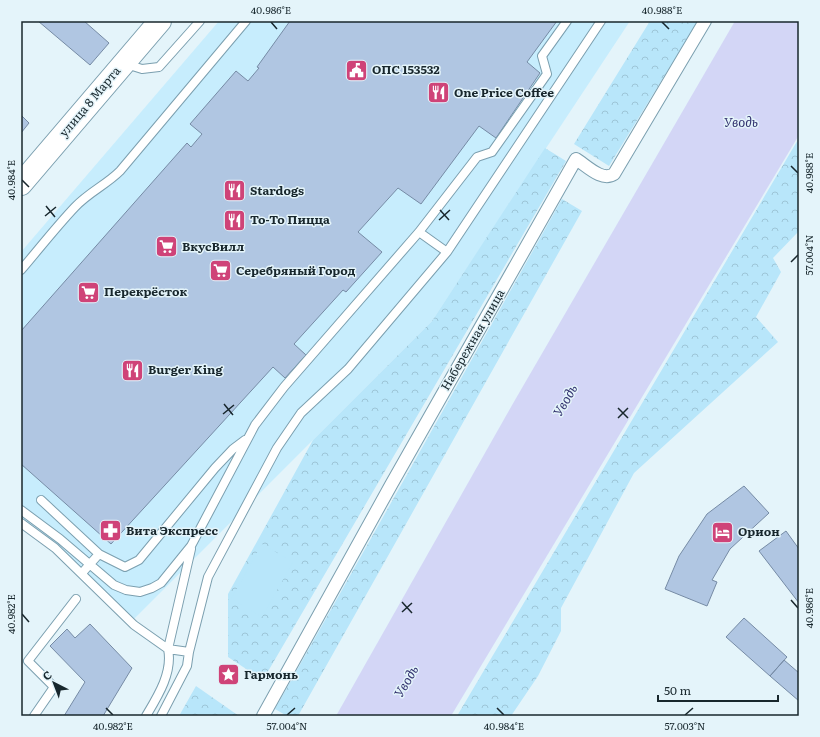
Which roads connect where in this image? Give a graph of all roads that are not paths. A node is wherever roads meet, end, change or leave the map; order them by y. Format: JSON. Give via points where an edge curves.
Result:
{"nodes":[{"id":1,"x":160,"y":21,"type":"edge"},
{"id":2,"x":200,"y":21,"type":"edge"},
{"id":3,"x":246,"y":21,"type":"edge"},
{"id":4,"x":567,"y":21,"type":"edge"},
{"id":5,"x":601,"y":21,"type":"edge"},
{"id":6,"x":705,"y":21,"type":"edge"},
{"id":7,"x":123,"y":63,"type":"junction"},
{"id":8,"x":21,"y":184,"type":"edge"},
{"id":9,"x":419,"y":232,"type":"junction"},
{"id":10,"x":447,"y":252,"type":"junction"},
{"id":11,"x":21,"y":270,"type":"edge"},
{"id":12,"x":248,"y":437,"type":"junction"},
{"id":13,"x":41,"y":500,"type":"dead end"},
{"id":14,"x":21,"y":510,"type":"edge"},
{"id":15,"x":21,"y":523,"type":"edge"},
{"id":16,"x":192,"y":546,"type":"junction"},
{"id":17,"x":99,"y":554,"type":"junction"},
{"id":18,"x":90,"y":564,"type":"junction"},
{"id":19,"x":82,"y":573,"type":"junction"},
{"id":20,"x":76,"y":599,"type":"dead end"},
{"id":21,"x":168,"y":649,"type":"junction"},
{"id":22,"x":189,"y":652,"type":"junction"},
{"id":23,"x":34,"y":716,"type":"edge"},
{"id":24,"x":146,"y":716,"type":"edge"},
{"id":25,"x":161,"y":716,"type":"edge"},
{"id":26,"x":263,"y":716,"type":"edge"}],
"edges":[{"from":1,"to":7,"type":"main road","name":"улица 8 Марта"},
{"from":2,"to":7,"type":"lane","via":[[159,67],[150,70]]},
{"from":3,"to":11,"type":"lane","via":[[120,171],[108,182],[94,189],[75,207]]},
{"from":4,"to":9,"type":"lane","via":[[542,56],[547,74],[517,118],[492,152],[476,157]]},
{"from":5,"to":10,"type":"lane"},
{"from":6,"to":26,"type":"street","name":"Набережная улица","via":[[614,174],[603,177],[576,159]]},
{"from":7,"to":8,"type":"main road","name":"улица 8 Марта"},
{"from":9,"to":10,"type":"lane"},
{"from":9,"to":12,"type":"lane","via":[[284,387],[254,425]]},
{"from":10,"to":22,"type":"lane","via":[[348,369],[301,413],[277,448],[208,577]]},
{"from":12,"to":16,"type":"lane"},
{"from":12,"to":17,"type":"lane","via":[[215,468],[139,560],[125,567]]},
{"from":13,"to":17,"type":"lane"},
{"from":14,"to":18,"type":"lane"},
{"from":15,"to":19,"type":"lane","via":[[55,548]]},
{"from":16,"to":18,"type":"lane","via":[[161,583],[140,592],[114,585]]},
{"from":16,"to":21,"type":"lane"},
{"from":17,"to":18,"type":"lane"},
{"from":18,"to":19,"type":"lane"},
{"from":19,"to":21,"type":"lane","via":[[134,625]]},
{"from":20,"to":23,"type":"lane","via":[[28,661],[54,687]]},
{"from":21,"to":22,"type":"lane"},
{"from":21,"to":24,"type":"lane","via":[[171,659],[160,693]]},
{"from":22,"to":25,"type":"lane","via":[[187,666]]}]}
